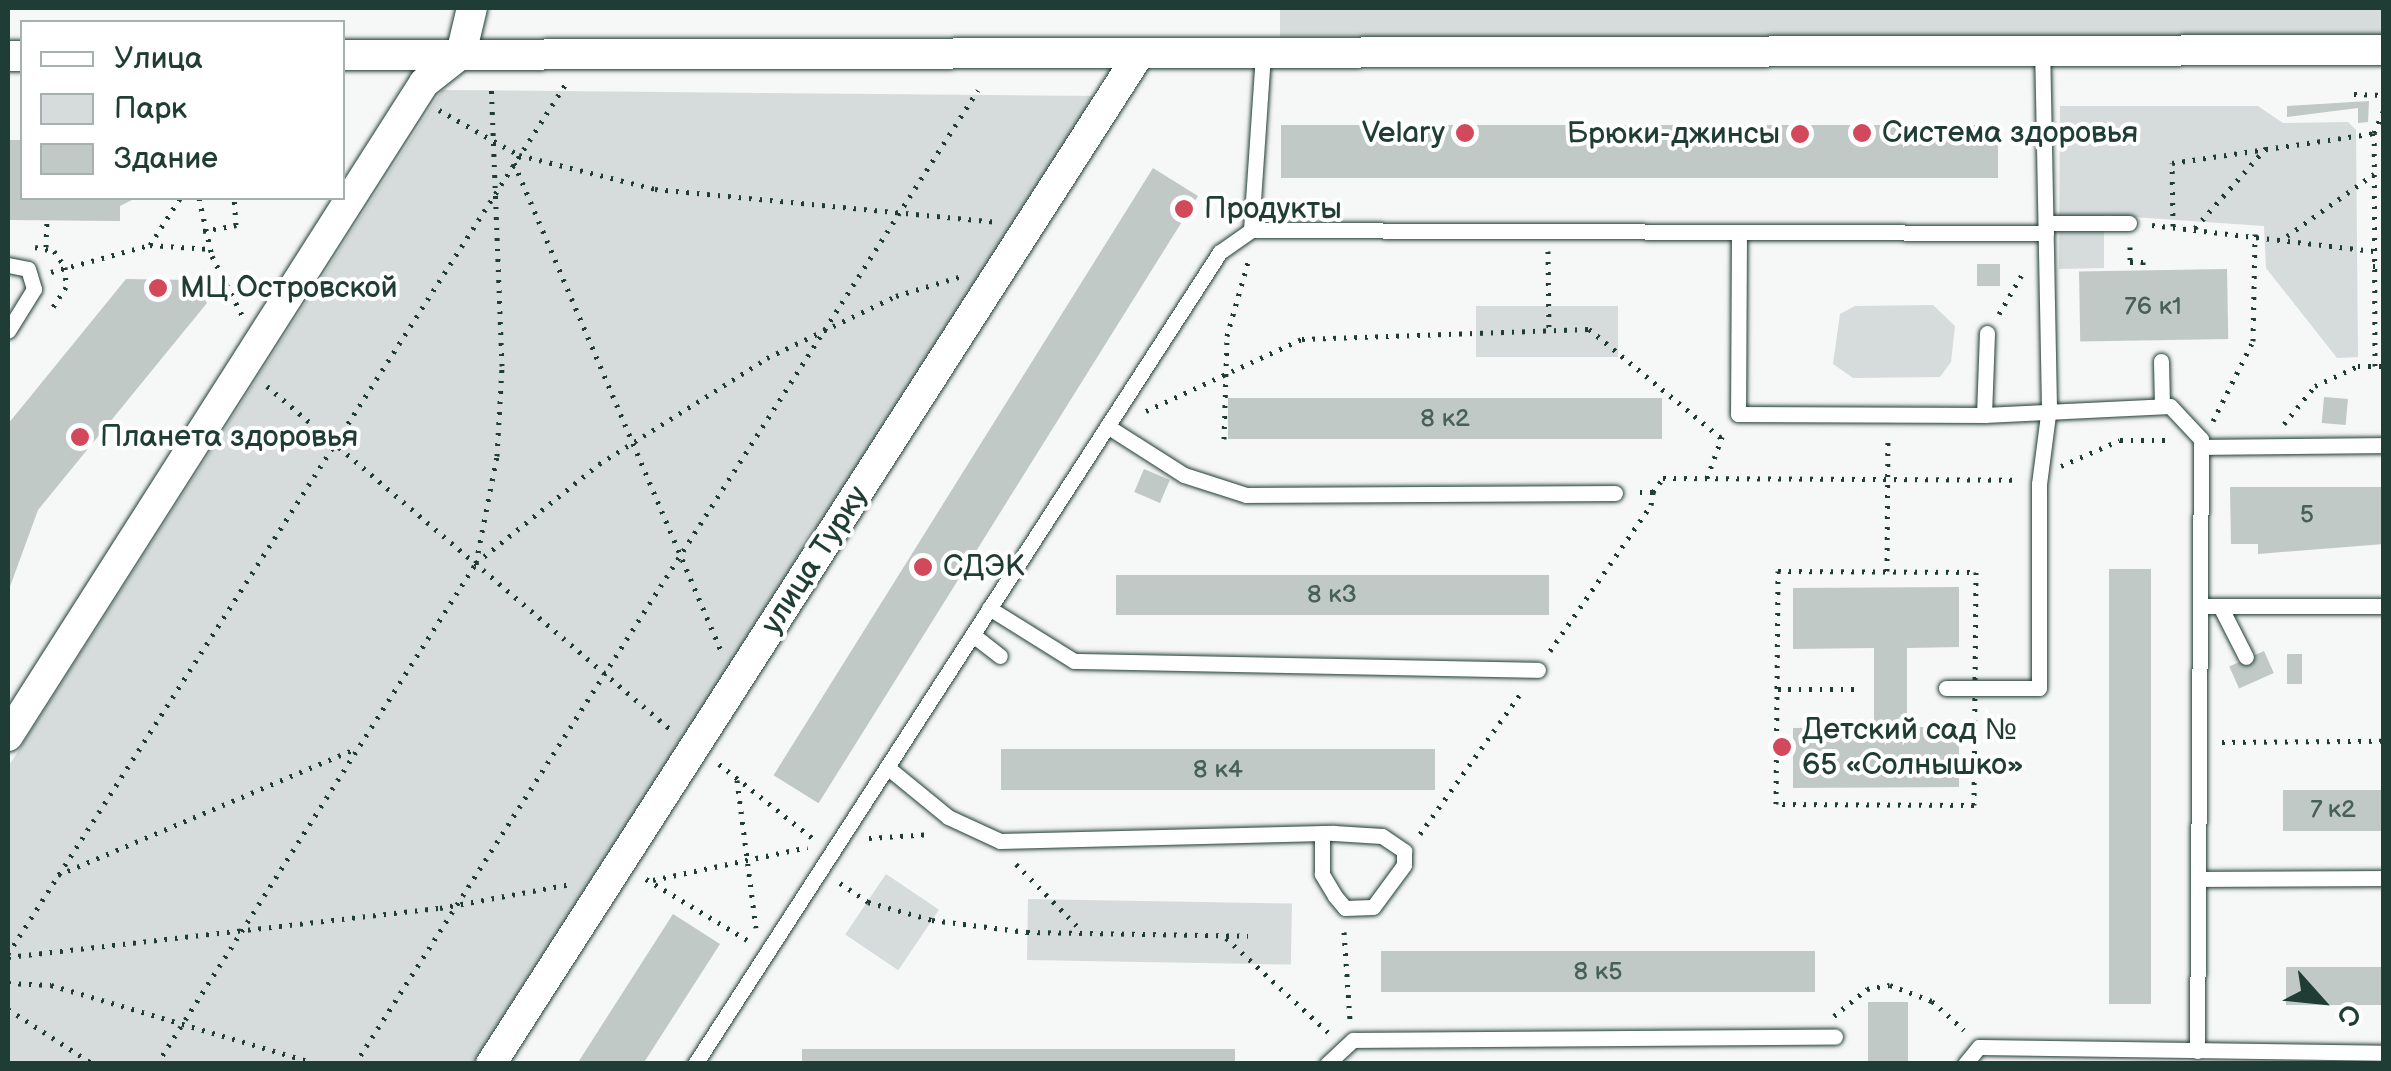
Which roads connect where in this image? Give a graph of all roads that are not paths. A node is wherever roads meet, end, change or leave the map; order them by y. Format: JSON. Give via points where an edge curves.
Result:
{"nodes":[{"id":1,"x":472,"y":8,"type":"edge"},
{"id":2,"x":2384,"y":50,"type":"edge"},
{"id":3,"x":345,"y":54,"type":"edge"},
{"id":4,"x":460,"y":54,"type":"junction"},
{"id":5,"x":2042,"y":54,"type":"junction"},
{"id":6,"x":1138,"y":56,"type":"junction"},
{"id":7,"x":1263,"y":56,"type":"junction"},
{"id":8,"x":2130,"y":223,"type":"road end"},
{"id":9,"x":2046,"y":228,"type":"junction"},
{"id":10,"x":1739,"y":232,"type":"junction"},
{"id":11,"x":1251,"y":234,"type":"junction"},
{"id":12,"x":8,"y":265,"type":"edge"},
{"id":13,"x":8,"y":332,"type":"edge"},
{"id":14,"x":1987,"y":333,"type":"road end"},
{"id":15,"x":2160,"y":360,"type":"dead end"},
{"id":16,"x":2162,"y":406,"type":"junction"},
{"id":17,"x":2050,"y":407,"type":"junction"},
{"id":18,"x":1984,"y":415,"type":"junction"},
{"id":19,"x":1106,"y":426,"type":"junction"},
{"id":20,"x":2202,"y":443,"type":"junction"},
{"id":21,"x":2384,"y":446,"type":"edge"},
{"id":22,"x":1615,"y":493,"type":"dead end"},
{"id":23,"x":2212,"y":606,"type":"junction"},
{"id":24,"x":2384,"y":606,"type":"edge"},
{"id":25,"x":990,"y":608,"type":"junction"},
{"id":26,"x":972,"y":635,"type":"junction"},
{"id":27,"x":1000,"y":656,"type":"dead end"},
{"id":28,"x":2246,"y":657,"type":"dead end"},
{"id":29,"x":1538,"y":670,"type":"dead end"},
{"id":30,"x":1946,"y":688,"type":"dead end"},
{"id":31,"x":8,"y":736,"type":"edge"},
{"id":32,"x":887,"y":766,"type":"junction"},
{"id":33,"x":1322,"y":834,"type":"junction"},
{"id":34,"x":2384,"y":878,"type":"edge"},
{"id":35,"x":2198,"y":879,"type":"junction"},
{"id":36,"x":1835,"y":1037,"type":"dead end"},
{"id":37,"x":2197,"y":1051,"type":"junction"},
{"id":38,"x":2384,"y":1053,"type":"edge"},
{"id":39,"x":491,"y":1064,"type":"edge"},
{"id":40,"x":695,"y":1064,"type":"edge"},
{"id":41,"x":1327,"y":1064,"type":"edge"},
{"id":42,"x":1965,"y":1064,"type":"edge"}],
"edges":[{"from":1,"to":4,"type":"street"},
{"from":2,"to":5,"type":"street"},
{"from":3,"to":4,"type":"street"},
{"from":4,"to":6,"type":"street"},
{"from":4,"to":31,"type":"street","via":[[416,95]]},
{"from":5,"to":7,"type":"street"},
{"from":5,"to":9,"type":"lane"},
{"from":6,"to":7,"type":"street"},
{"from":6,"to":39,"type":"street","name":"улица Турку"},
{"from":7,"to":11,"type":"lane"},
{"from":8,"to":9,"type":"lane"},
{"from":9,"to":10,"type":"lane"},
{"from":9,"to":17,"type":"lane"},
{"from":10,"to":11,"type":"lane"},
{"from":10,"to":18,"type":"lane","via":[[1738,414]]},
{"from":11,"to":19,"type":"lane","via":[[1220,252]]},
{"from":12,"to":13,"type":"lane","via":[[34,278],[30,301]]},
{"from":14,"to":18,"type":"lane"},
{"from":15,"to":16,"type":"lane"},
{"from":16,"to":17,"type":"lane"},
{"from":16,"to":20,"type":"lane"},
{"from":17,"to":18,"type":"lane"},
{"from":17,"to":30,"type":"lane","via":[[2040,475],[2038,688]]},
{"from":19,"to":22,"type":"lane","via":[[1184,475],[1246,495]]},
{"from":19,"to":25,"type":"lane"},
{"from":20,"to":21,"type":"lane"},
{"from":20,"to":23,"type":"lane"},
{"from":23,"to":24,"type":"lane"},
{"from":23,"to":28,"type":"lane"},
{"from":23,"to":35,"type":"lane","via":[[2200,742]]},
{"from":25,"to":26,"type":"lane"},
{"from":25,"to":29,"type":"lane","via":[[1074,661]]},
{"from":26,"to":27,"type":"lane"},
{"from":26,"to":32,"type":"lane"},
{"from":32,"to":33,"type":"lane","via":[[963,826],[1000,841]]},
{"from":32,"to":40,"type":"lane"},
{"from":33,"to":33,"type":"lane","via":[[1322,874],[1351,910],[1373,907],[1398,876],[1404,851],[1382,836]]},
{"from":34,"to":35,"type":"lane"},
{"from":35,"to":37,"type":"lane"},
{"from":36,"to":41,"type":"lane","via":[[1349,1044]]},
{"from":37,"to":38,"type":"lane"},
{"from":37,"to":42,"type":"lane","via":[[1979,1047]]}]}
